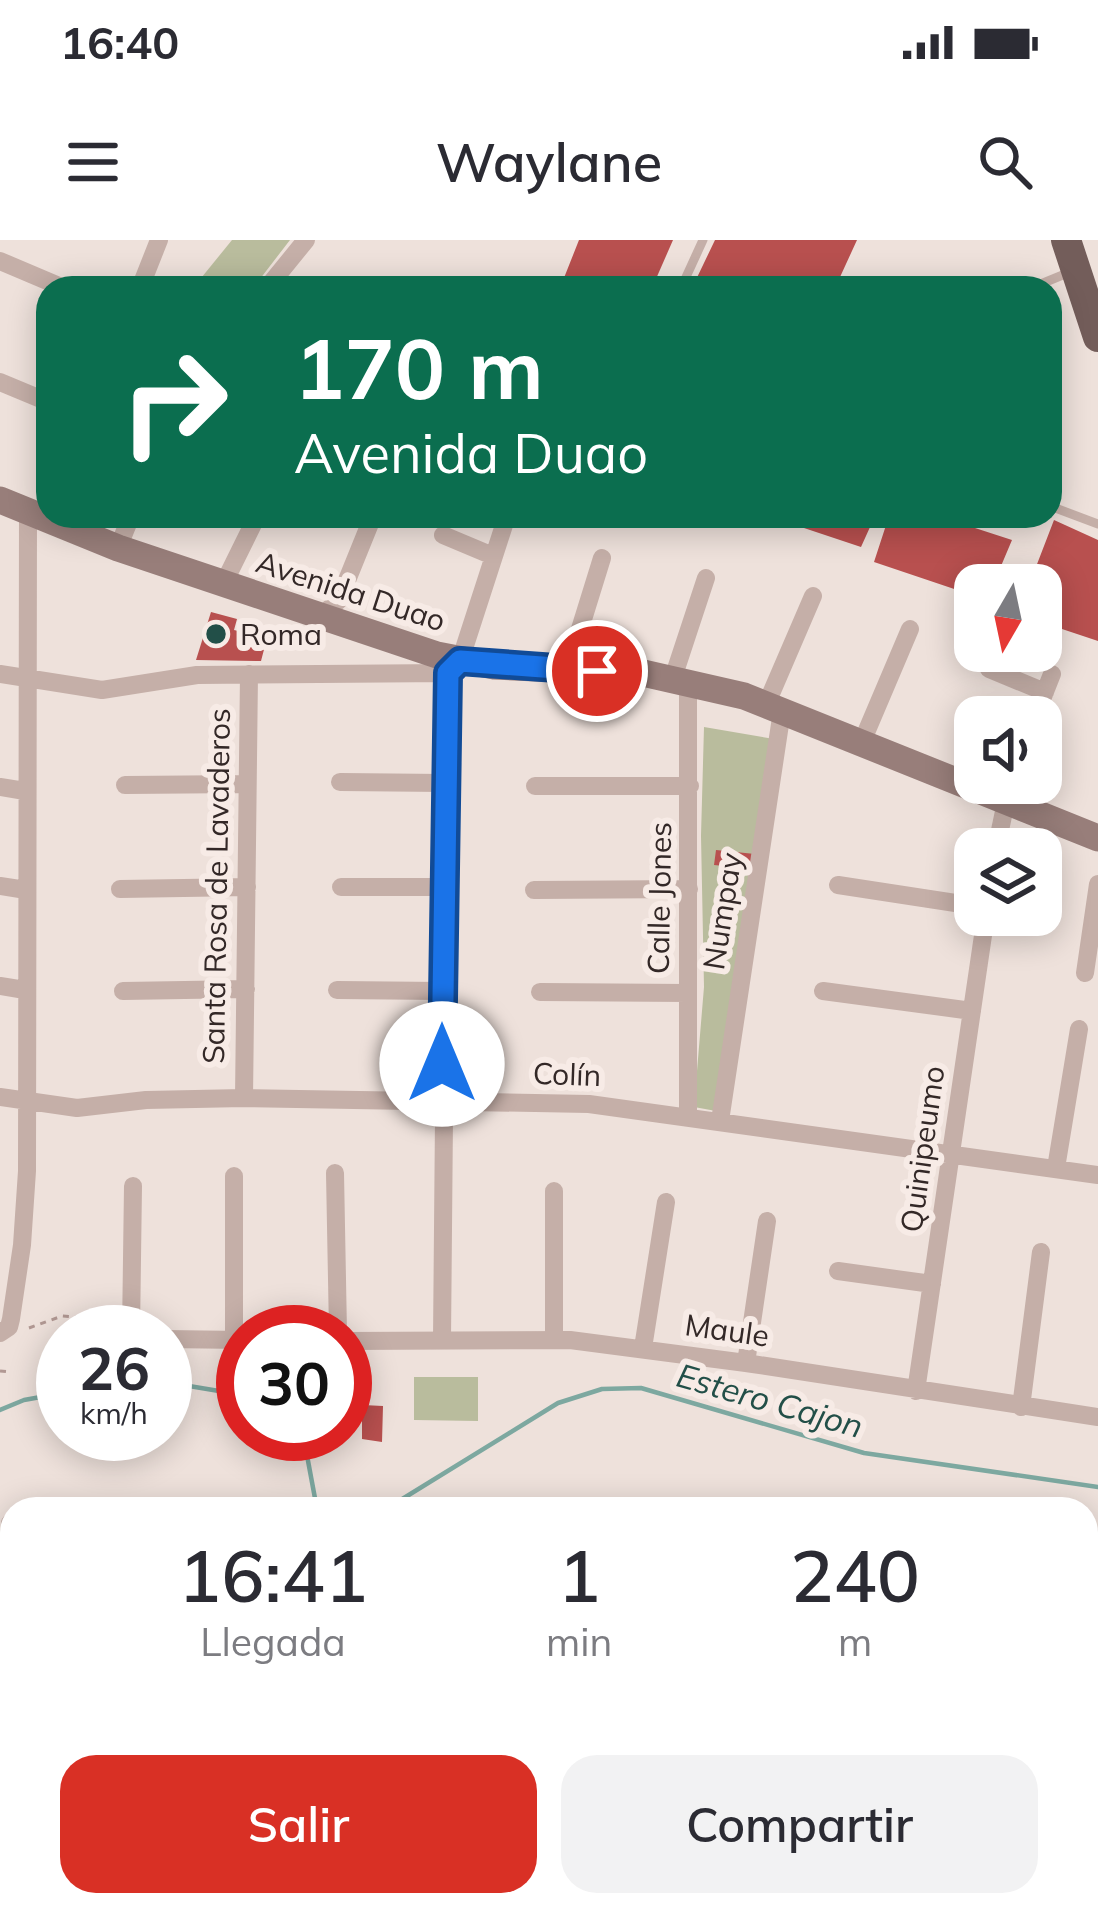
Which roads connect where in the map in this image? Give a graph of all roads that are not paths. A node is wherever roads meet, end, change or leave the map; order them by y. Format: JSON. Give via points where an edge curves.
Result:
{"nodes":[{"id":1,"x":159,"y":240,"type":"edge"},
{"id":2,"x":306,"y":240,"type":"edge"},
{"id":3,"x":703,"y":240,"type":"edge"},
{"id":4,"x":1070,"y":255,"type":"edge"},
{"id":5,"x":0,"y":261,"type":"edge"},
{"id":6,"x":36,"y":276,"type":"edge"},
{"id":7,"x":145,"y":276,"type":"edge"},
{"id":8,"x":277,"y":276,"type":"edge"},
{"id":9,"x":686,"y":276,"type":"edge"},
{"id":10,"x":1045,"y":276,"type":"edge"},
{"id":11,"x":1097,"y":331,"type":"edge"},
{"id":12,"x":0,"y":382,"type":"edge"},
{"id":13,"x":36,"y":397,"type":"edge"},
{"id":14,"x":0,"y":500,"type":"edge"},
{"id":15,"x":1062,"y":510,"type":"edge"},
{"id":16,"x":28,"y":512,"type":"junction"},
{"id":17,"x":36,"y":515,"type":"edge"},
{"id":18,"x":1098,"y":524,"type":"edge"},
{"id":19,"x":68,"y":528,"type":"edge"},
{"id":20,"x":126,"y":528,"type":"edge"},
{"id":21,"x":250,"y":528,"type":"edge"},
{"id":22,"x":368,"y":528,"type":"edge"},
{"id":23,"x":503,"y":528,"type":"edge"},
{"id":24,"x":443,"y":536,"type":"dead end"},
{"id":25,"x":118,"y":548,"type":"junction"},
{"id":26,"x":493,"y":556,"type":"junction"},
{"id":27,"x":602,"y":558,"type":"dead end"},
{"id":28,"x":706,"y":578,"type":"dead end"},
{"id":29,"x":224,"y":583,"type":"junction"},
{"id":30,"x":813,"y":596,"type":"dead end"},
{"id":31,"x":320,"y":617,"type":"junction"},
{"id":32,"x":910,"y":629,"type":"dead end"},
{"id":33,"x":454,"y":667,"type":"junction"},
{"id":34,"x":567,"y":671,"type":"junction"},
{"id":35,"x":1002,"y":672,"type":"edge"},
{"id":36,"x":0,"y":674,"type":"edge"},
{"id":37,"x":249,"y":674,"type":"junction"},
{"id":38,"x":26,"y":679,"type":"junction"},
{"id":39,"x":681,"y":680,"type":"junction"},
{"id":40,"x":1044,"y":696,"type":"edge"},
{"id":41,"x":775,"y":707,"type":"junction"},
{"id":42,"x":862,"y":742,"type":"junction"},
{"id":43,"x":954,"y":773,"type":"edge"},
{"id":44,"x":340,"y":782,"type":"dead end"},
{"id":45,"x":444,"y":783,"type":"junction"},
{"id":46,"x":247,"y":784,"type":"junction"},
{"id":47,"x":125,"y":785,"type":"dead end"},
{"id":48,"x":535,"y":786,"type":"dead end"},
{"id":49,"x":691,"y":786,"type":"junction"},
{"id":50,"x":0,"y":787,"type":"edge"},
{"id":51,"x":25,"y":791,"type":"junction"},
{"id":52,"x":1031,"y":804,"type":"edge"},
{"id":53,"x":1098,"y":838,"type":"edge"},
{"id":54,"x":1098,"y":884,"type":"edge"},
{"id":55,"x":838,"y":885,"type":"dead end"},
{"id":56,"x":0,"y":886,"type":"edge"},
{"id":57,"x":247,"y":887,"type":"junction"},
{"id":58,"x":341,"y":887,"type":"dead end"},
{"id":59,"x":443,"y":887,"type":"junction"},
{"id":60,"x":120,"y":889,"type":"dead end"},
{"id":61,"x":26,"y":890,"type":"junction"},
{"id":62,"x":534,"y":890,"type":"dead end"},
{"id":63,"x":689,"y":890,"type":"junction"},
{"id":64,"x":954,"y":903,"type":"edge"},
{"id":65,"x":983,"y":936,"type":"edge"},
{"id":66,"x":1084,"y":974,"type":"dead end"},
{"id":67,"x":0,"y":986,"type":"edge"},
{"id":68,"x":246,"y":989,"type":"junction"},
{"id":69,"x":25,"y":990,"type":"junction"},
{"id":70,"x":337,"y":990,"type":"dead end"},
{"id":71,"x":123,"y":991,"type":"dead end"},
{"id":72,"x":442,"y":991,"type":"junction"},
{"id":73,"x":823,"y":991,"type":"dead end"},
{"id":74,"x":540,"y":992,"type":"dead end"},
{"id":75,"x":688,"y":993,"type":"junction"},
{"id":76,"x":972,"y":1011,"type":"junction"},
{"id":77,"x":1079,"y":1029,"type":"dead end"},
{"id":78,"x":0,"y":1097,"type":"edge"},
{"id":79,"x":244,"y":1098,"type":"junction"},
{"id":80,"x":443,"y":1100,"type":"junction"},
{"id":81,"x":28,"y":1102,"type":"junction"},
{"id":82,"x":688,"y":1115,"type":"junction"},
{"id":83,"x":720,"y":1121,"type":"junction"},
{"id":84,"x":951,"y":1154,"type":"junction"},
{"id":85,"x":1056,"y":1168,"type":"junction"},
{"id":86,"x":335,"y":1173,"type":"dead end"},
{"id":87,"x":1098,"y":1175,"type":"edge"},
{"id":88,"x":234,"y":1176,"type":"dead end"},
{"id":89,"x":133,"y":1186,"type":"dead end"},
{"id":90,"x":554,"y":1191,"type":"dead end"},
{"id":91,"x":666,"y":1202,"type":"dead end"},
{"id":92,"x":767,"y":1221,"type":"dead end"},
{"id":93,"x":1041,"y":1252,"type":"dead end"},
{"id":94,"x":838,"y":1271,"type":"dead end"},
{"id":95,"x":932,"y":1285,"type":"junction"},
{"id":96,"x":131,"y":1305,"type":"edge"},
{"id":97,"x":238,"y":1305,"type":"edge"},
{"id":98,"x":337,"y":1305,"type":"edge"},
{"id":99,"x":2,"y":1333,"type":"edge"},
{"id":100,"x":442,"y":1340,"type":"junction"},
{"id":101,"x":554,"y":1340,"type":"junction"},
{"id":102,"x":372,"y":1341,"type":"edge"},
{"id":103,"x":644,"y":1348,"type":"junction"},
{"id":104,"x":746,"y":1363,"type":"junction"},
{"id":105,"x":916,"y":1391,"type":"junction"},
{"id":106,"x":1022,"y":1407,"type":"junction"},
{"id":107,"x":1098,"y":1417,"type":"edge"}],
"edges":[{"from":1,"to":7,"type":"street"},
{"from":2,"to":8,"type":"street"},
{"from":3,"to":9,"type":"lane"},
{"from":4,"to":10,"type":"lane"},
{"from":4,"to":11,"type":"main road"},
{"from":5,"to":6,"type":"street"},
{"from":12,"to":13,"type":"street"},
{"from":14,"to":16,"type":"street","name":"Avenida Duao"},
{"from":15,"to":18,"type":"lane"},
{"from":16,"to":17,"type":"street","name":"Avenida Duao"},
{"from":16,"to":38,"type":"street"},
{"from":19,"to":25,"type":"street","name":"Avenida Duao"},
{"from":20,"to":25,"type":"street"},
{"from":21,"to":29,"type":"street"},
{"from":22,"to":31,"type":"street","via":[[340,600]]},
{"from":23,"to":26,"type":"street"},
{"from":24,"to":26,"type":"street"},
{"from":25,"to":29,"type":"street","name":"Avenida Duao"},
{"from":26,"to":33,"type":"street"},
{"from":27,"to":34,"type":"street"},
{"from":28,"to":39,"type":"street","name":"Calle Jones"},
{"from":29,"to":31,"type":"street","name":"Avenida Duao"},
{"from":30,"to":41,"type":"street","name":"Numpay"},
{"from":31,"to":33,"type":"street","name":"Avenida Duao"},
{"from":32,"to":42,"type":"street"},
{"from":33,"to":34,"type":"street","name":"Avenida Duao"},
{"from":33,"to":37,"type":"street"},
{"from":33,"to":45,"type":"street"},
{"from":34,"to":39,"type":"street","name":"Avenida Duao"},
{"from":35,"to":40,"type":"street","via":[[1049,683]]},
{"from":36,"to":38,"type":"street"},
{"from":37,"to":38,"type":"street","via":[[102,690]]},
{"from":37,"to":46,"type":"street","name":"Santa Rosa de Lavaderos"},
{"from":38,"to":51,"type":"street"},
{"from":39,"to":41,"type":"street","name":"Avenida Duao"},
{"from":39,"to":49,"type":"street","name":"Calle Jones"},
{"from":41,"to":42,"type":"street","name":"Avenida Duao"},
{"from":41,"to":83,"type":"street","name":"Numpay"},
{"from":42,"to":43,"type":"street","name":"Avenida Duao"},
{"from":44,"to":45,"type":"street"},
{"from":45,"to":59,"type":"street"},
{"from":46,"to":47,"type":"street"},
{"from":46,"to":57,"type":"street","name":"Santa Rosa de Lavaderos"},
{"from":48,"to":49,"type":"street"},
{"from":49,"to":63,"type":"street","name":"Calle Jones"},
{"from":50,"to":51,"type":"street"},
{"from":51,"to":61,"type":"street"},
{"from":52,"to":53,"type":"street","name":"Avenida Duao"},
{"from":54,"to":66,"type":"street"},
{"from":55,"to":64,"type":"street"},
{"from":56,"to":61,"type":"street"},
{"from":57,"to":60,"type":"street"},
{"from":57,"to":68,"type":"street","name":"Santa Rosa de Lavaderos"},
{"from":58,"to":59,"type":"street"},
{"from":59,"to":72,"type":"street"},
{"from":61,"to":69,"type":"street"},
{"from":62,"to":63,"type":"street"},
{"from":63,"to":75,"type":"street","name":"Calle Jones"},
{"from":65,"to":76,"type":"street","name":"Quinipeumo"},
{"from":67,"to":69,"type":"street"},
{"from":68,"to":71,"type":"street"},
{"from":68,"to":79,"type":"street","name":"Santa Rosa de Lavaderos"},
{"from":69,"to":81,"type":"street"},
{"from":70,"to":72,"type":"street"},
{"from":72,"to":80,"type":"street"},
{"from":73,"to":76,"type":"street"},
{"from":74,"to":75,"type":"street"},
{"from":75,"to":82,"type":"street","name":"Calle Jones"},
{"from":76,"to":84,"type":"street","name":"Quinipeumo"},
{"from":77,"to":85,"type":"street"},
{"from":78,"to":81,"type":"street","name":"Colín"},
{"from":79,"to":80,"type":"street","name":"Colín"},
{"from":79,"to":81,"type":"street","name":"Colín","via":[[84,1108]]},
{"from":80,"to":82,"type":"street","name":"Colín"},
{"from":80,"to":100,"type":"street"},
{"from":81,"to":99,"type":"street","via":[[22,1245]]},
{"from":82,"to":83,"type":"street","name":"Colín"},
{"from":83,"to":84,"type":"street","name":"Colín"},
{"from":84,"to":85,"type":"street","name":"Colín"},
{"from":84,"to":95,"type":"street","name":"Quinipeumo"},
{"from":85,"to":87,"type":"street","name":"Colín"},
{"from":86,"to":98,"type":"street"},
{"from":88,"to":97,"type":"street"},
{"from":89,"to":96,"type":"street"},
{"from":90,"to":101,"type":"street"},
{"from":91,"to":103,"type":"street"},
{"from":92,"to":104,"type":"street"},
{"from":93,"to":106,"type":"street"},
{"from":94,"to":95,"type":"street"},
{"from":95,"to":105,"type":"street","name":"Quinipeumo"},
{"from":100,"to":101,"type":"street","name":"Maule"},
{"from":100,"to":102,"type":"street","name":"Maule"},
{"from":101,"to":103,"type":"street","name":"Maule"},
{"from":103,"to":104,"type":"street","name":"Maule"},
{"from":104,"to":105,"type":"street","name":"Maule"},
{"from":105,"to":106,"type":"street","name":"Maule"},
{"from":106,"to":107,"type":"street","name":"Maule"}]}
